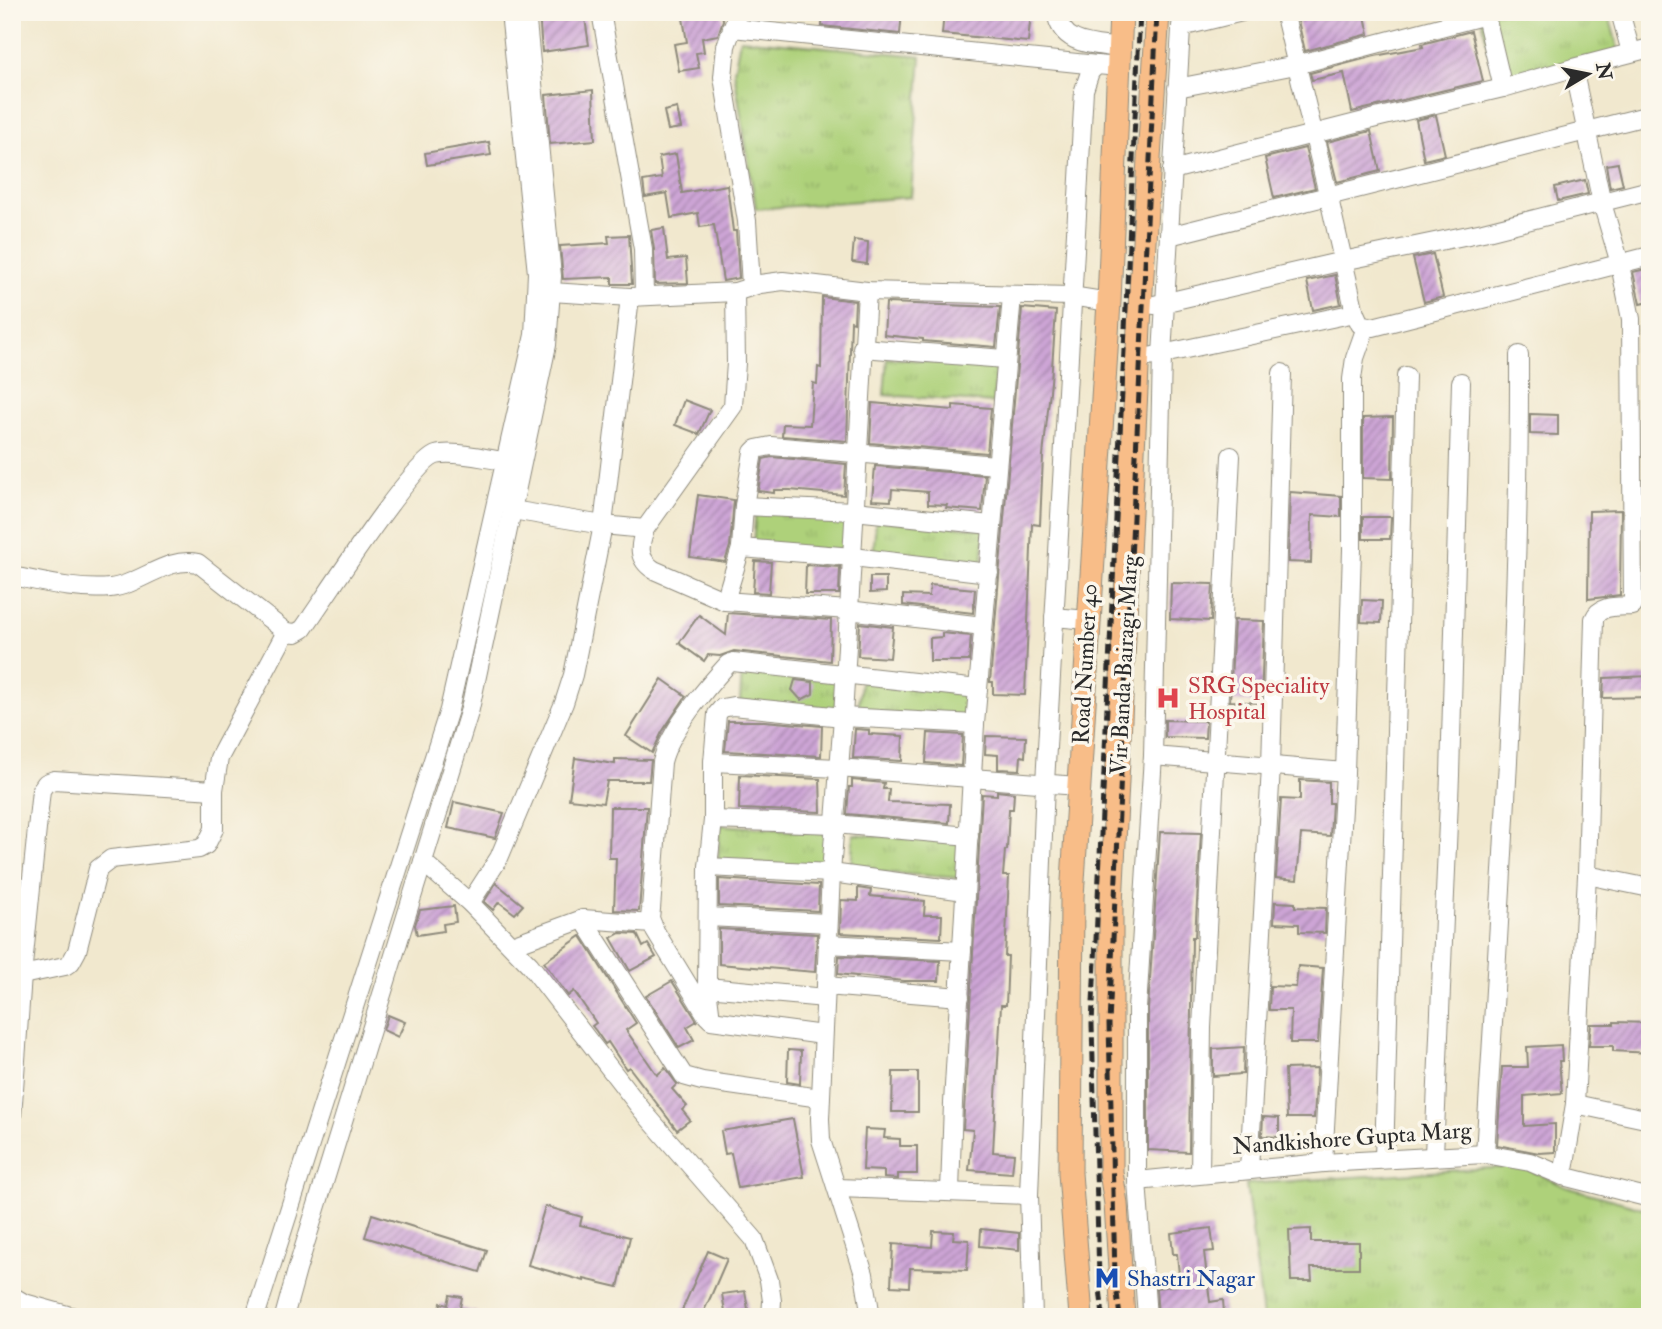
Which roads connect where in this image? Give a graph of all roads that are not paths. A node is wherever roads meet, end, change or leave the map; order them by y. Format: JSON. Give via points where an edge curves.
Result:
{"nodes":[{"id":1,"x":510,"y":12,"type":"edge"},
{"id":2,"x":526,"y":12,"type":"edge"},
{"id":3,"x":601,"y":12,"type":"edge"},
{"id":4,"x":1056,"y":12,"type":"edge"},
{"id":5,"x":1121,"y":12,"type":"edge"},
{"id":6,"x":1158,"y":12,"type":"edge"},
{"id":7,"x":1242,"y":12,"type":"edge"},
{"id":8,"x":1284,"y":12,"type":"edge"},
{"id":9,"x":1620,"y":12,"type":"edge"},
{"id":10,"x":1486,"y":14,"type":"edge"},
{"id":11,"x":735,"y":20,"type":"edge"},
{"id":12,"x":1181,"y":20,"type":"edge"},
{"id":13,"x":1650,"y":48,"type":"edge"},
{"id":14,"x":1631,"y":52,"type":"junction"},
{"id":15,"x":1112,"y":60,"type":"junction"},
{"id":16,"x":1296,"y":65,"type":"junction"},
{"id":17,"x":1573,"y":68,"type":"junction"},
{"id":18,"x":1177,"y":88,"type":"junction"},
{"id":19,"x":1503,"y":88,"type":"junction"},
{"id":20,"x":1650,"y":115,"type":"edge"},
{"id":21,"x":1586,"y":131,"type":"junction"},
{"id":22,"x":1313,"y":135,"type":"junction"},
{"id":23,"x":1172,"y":170,"type":"junction"},
{"id":24,"x":1650,"y":190,"type":"edge"},
{"id":25,"x":1328,"y":194,"type":"junction"},
{"id":26,"x":1602,"y":204,"type":"junction"},
{"id":27,"x":1169,"y":236,"type":"junction"},
{"id":28,"x":1650,"y":256,"type":"edge"},
{"id":29,"x":1343,"y":261,"type":"junction"},
{"id":30,"x":1619,"y":263,"type":"junction"},
{"id":31,"x":743,"y":289,"type":"junction"},
{"id":32,"x":867,"y":291,"type":"junction"},
{"id":33,"x":551,"y":292,"type":"junction"},
{"id":34,"x":1012,"y":296,"type":"junction"},
{"id":35,"x":1071,"y":296,"type":"junction"},
{"id":36,"x":637,"y":297,"type":"junction"},
{"id":37,"x":1109,"y":302,"type":"junction"},
{"id":38,"x":1165,"y":303,"type":"junction"},
{"id":39,"x":1140,"y":307,"type":"junction"},
{"id":40,"x":1354,"y":313,"type":"junction"},
{"id":41,"x":1366,"y":327,"type":"junction"},
{"id":42,"x":862,"y":348,"type":"junction"},
{"id":43,"x":1519,"y":355,"type":"dead end"},
{"id":44,"x":1151,"y":357,"type":"junction"},
{"id":45,"x":1005,"y":359,"type":"junction"},
{"id":46,"x":1282,"y":373,"type":"dead end"},
{"id":47,"x":1406,"y":376,"type":"dead end"},
{"id":48,"x":1461,"y":382,"type":"dead end"},
{"id":49,"x":858,"y":453,"type":"junction"},
{"id":50,"x":1231,"y":456,"type":"dead end"},
{"id":51,"x":505,"y":461,"type":"junction"},
{"id":52,"x":996,"y":466,"type":"junction"},
{"id":53,"x":744,"y":506,"type":"junction"},
{"id":54,"x":512,"y":510,"type":"junction"},
{"id":55,"x":854,"y":511,"type":"junction"},
{"id":56,"x":603,"y":525,"type":"junction"},
{"id":57,"x":991,"y":525,"type":"junction"},
{"id":58,"x":645,"y":529,"type":"junction"},
{"id":59,"x":741,"y":548,"type":"junction"},
{"id":60,"x":853,"y":557,"type":"junction"},
{"id":61,"x":989,"y":573,"type":"junction"},
{"id":62,"x":12,"y":576,"type":"edge"},
{"id":63,"x":725,"y":601,"type":"junction"},
{"id":64,"x":1641,"y":605,"type":"edge"},
{"id":65,"x":848,"y":610,"type":"junction"},
{"id":66,"x":1054,"y":617,"type":"junction"},
{"id":67,"x":1088,"y":621,"type":"junction"},
{"id":68,"x":983,"y":626,"type":"junction"},
{"id":69,"x":286,"y":632,"type":"junction"},
{"id":70,"x":845,"y":674,"type":"junction"},
{"id":71,"x":978,"y":689,"type":"junction"},
{"id":72,"x":843,"y":717,"type":"junction"},
{"id":73,"x":975,"y":724,"type":"junction"},
{"id":74,"x":1153,"y":756,"type":"junction"},
{"id":75,"x":1215,"y":761,"type":"junction"},
{"id":76,"x":713,"y":762,"type":"junction"},
{"id":77,"x":1271,"y":766,"type":"junction"},
{"id":78,"x":838,"y":768,"type":"junction"},
{"id":79,"x":1345,"y":772,"type":"junction"},
{"id":80,"x":973,"y":779,"type":"junction"},
{"id":81,"x":1045,"y":783,"type":"junction"},
{"id":82,"x":1078,"y":786,"type":"junction"},
{"id":83,"x":214,"y":790,"type":"junction"},
{"id":84,"x":713,"y":820,"type":"junction"},
{"id":85,"x":835,"y":824,"type":"junction"},
{"id":86,"x":969,"y":836,"type":"junction"},
{"id":87,"x":423,"y":862,"type":"junction"},
{"id":88,"x":708,"y":867,"type":"junction"},
{"id":89,"x":831,"y":873,"type":"junction"},
{"id":90,"x":1587,"y":875,"type":"junction"},
{"id":91,"x":1650,"y":888,"type":"edge"},
{"id":92,"x":965,"y":891,"type":"junction"},
{"id":93,"x":470,"y":903,"type":"junction"},
{"id":94,"x":708,"y":917,"type":"junction"},
{"id":95,"x":583,"y":919,"type":"junction"},
{"id":96,"x":828,"y":923,"type":"junction"},
{"id":97,"x":652,"y":924,"type":"junction"},
{"id":98,"x":827,"y":944,"type":"junction"},
{"id":99,"x":512,"y":945,"type":"junction"},
{"id":100,"x":962,"y":951,"type":"junction"},
{"id":101,"x":22,"y":975,"type":"junction"},
{"id":102,"x":707,"y":987,"type":"junction"},
{"id":103,"x":825,"y":992,"type":"junction"},
{"id":104,"x":960,"y":997,"type":"junction"},
{"id":105,"x":1111,"y":1008,"type":"junction"},
{"id":106,"x":1137,"y":1009,"type":"junction"},
{"id":107,"x":711,"y":1020,"type":"junction"},
{"id":108,"x":823,"y":1035,"type":"junction"},
{"id":109,"x":820,"y":1098,"type":"junction"},
{"id":110,"x":1575,"y":1104,"type":"junction"},
{"id":111,"x":12,"y":1117,"type":"edge"},
{"id":112,"x":1650,"y":1120,"type":"edge"},
{"id":113,"x":1485,"y":1154,"type":"junction"},
{"id":114,"x":1434,"y":1155,"type":"junction"},
{"id":115,"x":1384,"y":1159,"type":"junction"},
{"id":116,"x":1323,"y":1163,"type":"junction"},
{"id":117,"x":1249,"y":1170,"type":"junction"},
{"id":118,"x":1200,"y":1174,"type":"junction"},
{"id":119,"x":1563,"y":1176,"type":"junction"},
{"id":120,"x":1137,"y":1181,"type":"junction"},
{"id":121,"x":838,"y":1188,"type":"junction"},
{"id":122,"x":950,"y":1191,"type":"junction"},
{"id":123,"x":1030,"y":1195,"type":"junction"},
{"id":124,"x":1650,"y":1198,"type":"edge"},
{"id":125,"x":12,"y":1296,"type":"edge"},
{"id":126,"x":74,"y":1317,"type":"edge"},
{"id":127,"x":255,"y":1317,"type":"edge"},
{"id":128,"x":284,"y":1317,"type":"edge"},
{"id":129,"x":771,"y":1317,"type":"edge"},
{"id":130,"x":871,"y":1317,"type":"edge"},
{"id":131,"x":1033,"y":1317,"type":"edge"},
{"id":132,"x":1081,"y":1317,"type":"edge"},
{"id":133,"x":1123,"y":1317,"type":"edge"},
{"id":134,"x":1147,"y":1317,"type":"edge"}],
"edges":[{"from":1,"to":51,"type":"street","via":[[537,273],[534,335]]},
{"from":2,"to":33,"type":"street"},
{"from":3,"to":36,"type":"street","via":[[643,249]]},
{"from":4,"to":15,"type":"street","via":[[1067,35]]},
{"from":5,"to":15,"type":"main road","name":"Road Number 40"},
{"from":6,"to":39,"type":"main road","name":"Vir Banda Bairagi Marg"},
{"from":7,"to":12,"type":"street"},
{"from":8,"to":16,"type":"street"},
{"from":9,"to":14,"type":"street"},
{"from":10,"to":16,"type":"street"},
{"from":10,"to":19,"type":"street"},
{"from":11,"to":15,"type":"street"},
{"from":11,"to":31,"type":"street","via":[[726,46],[723,78],[747,221]]},
{"from":12,"to":18,"type":"street"},
{"from":13,"to":14,"type":"street"},
{"from":14,"to":17,"type":"street"},
{"from":15,"to":35,"type":"street","via":[[1086,80],[1084,90]]},
{"from":15,"to":37,"type":"main road","name":"Road Number 40"},
{"from":16,"to":18,"type":"street"},
{"from":16,"to":22,"type":"street"},
{"from":17,"to":19,"type":"street"},
{"from":17,"to":21,"type":"street"},
{"from":18,"to":23,"type":"street"},
{"from":19,"to":22,"type":"street"},
{"from":20,"to":21,"type":"street"},
{"from":21,"to":25,"type":"street"},
{"from":21,"to":26,"type":"street"},
{"from":22,"to":23,"type":"street"},
{"from":22,"to":25,"type":"street"},
{"from":23,"to":27,"type":"street"},
{"from":24,"to":26,"type":"street"},
{"from":25,"to":27,"type":"street"},
{"from":25,"to":29,"type":"street"},
{"from":26,"to":29,"type":"street"},
{"from":26,"to":30,"type":"street"},
{"from":27,"to":38,"type":"street"},
{"from":28,"to":30,"type":"street"},
{"from":29,"to":38,"type":"street"},
{"from":29,"to":40,"type":"street"},
{"from":30,"to":41,"type":"street"},
{"from":30,"to":64,"type":"street","via":[[1631,318]]},
{"from":31,"to":32,"type":"street","via":[[783,281]]},
{"from":31,"to":36,"type":"street"},
{"from":31,"to":58,"type":"street","via":[[733,405]]},
{"from":32,"to":34,"type":"street"},
{"from":32,"to":42,"type":"street"},
{"from":33,"to":36,"type":"street"},
{"from":33,"to":54,"type":"street","via":[[547,345]]},
{"from":34,"to":35,"type":"street"},
{"from":34,"to":45,"type":"street"},
{"from":35,"to":37,"type":"street"},
{"from":35,"to":66,"type":"street"},
{"from":36,"to":56,"type":"street"},
{"from":37,"to":67,"type":"main road","name":"Road Number 40"},
{"from":38,"to":39,"type":"street"},
{"from":38,"to":44,"type":"street"},
{"from":39,"to":44,"type":"main road","name":"Vir Banda Bairagi Marg"},
{"from":40,"to":41,"type":"street"},
{"from":40,"to":44,"type":"street"},
{"from":41,"to":79,"type":"street","via":[[1352,379]]},
{"from":42,"to":45,"type":"street"},
{"from":42,"to":49,"type":"street"},
{"from":43,"to":113,"type":"street","via":[[1513,706]]},
{"from":44,"to":74,"type":"street"},
{"from":44,"to":105,"type":"main road","name":"Vir Banda Bairagi Marg","via":[[1111,905]]},
{"from":45,"to":52,"type":"street"},
{"from":46,"to":77,"type":"street"},
{"from":47,"to":115,"type":"street"},
{"from":48,"to":114,"type":"street"},
{"from":49,"to":52,"type":"street"},
{"from":49,"to":53,"type":"street","via":[[771,446],[756,449]]},
{"from":49,"to":55,"type":"street"},
{"from":50,"to":75,"type":"street"},
{"from":51,"to":69,"type":"street","via":[[444,453],[432,456],[371,530],[303,629]]},
{"from":51,"to":127,"type":"street","via":[[449,710]]},
{"from":52,"to":57,"type":"street"},
{"from":53,"to":55,"type":"street"},
{"from":53,"to":59,"type":"street"},
{"from":54,"to":56,"type":"street"},
{"from":54,"to":87,"type":"street","via":[[470,709]]},
{"from":55,"to":57,"type":"street"},
{"from":55,"to":60,"type":"street"},
{"from":56,"to":58,"type":"street"},
{"from":56,"to":93,"type":"street","via":[[564,703],[499,858]]},
{"from":57,"to":61,"type":"street"},
{"from":58,"to":63,"type":"street","via":[[639,553],[648,566]]},
{"from":59,"to":60,"type":"street"},
{"from":59,"to":63,"type":"street"},
{"from":60,"to":61,"type":"street"},
{"from":60,"to":65,"type":"street"},
{"from":61,"to":68,"type":"street"},
{"from":62,"to":69,"type":"street","via":[[113,588],[189,561],[198,563]]},
{"from":63,"to":65,"type":"street"},
{"from":64,"to":90,"type":"street","via":[[1602,609],[1594,618]]},
{"from":65,"to":68,"type":"street"},
{"from":65,"to":70,"type":"street"},
{"from":66,"to":67,"type":"street"},
{"from":66,"to":81,"type":"street"},
{"from":67,"to":82,"type":"main road","name":"Road Number 40"},
{"from":68,"to":71,"type":"street"},
{"from":69,"to":83,"type":"street","via":[[223,749]]},
{"from":70,"to":71,"type":"street"},
{"from":70,"to":72,"type":"street"},
{"from":70,"to":97,"type":"street","via":[[733,662],[698,700],[668,744],[662,762]]},
{"from":71,"to":73,"type":"street"},
{"from":72,"to":73,"type":"street"},
{"from":72,"to":76,"type":"street","via":[[747,707],[722,709],[717,714]]},
{"from":72,"to":78,"type":"street"},
{"from":73,"to":80,"type":"street"},
{"from":74,"to":75,"type":"street"},
{"from":74,"to":106,"type":"street"},
{"from":75,"to":77,"type":"street"},
{"from":75,"to":118,"type":"street"},
{"from":76,"to":78,"type":"street"},
{"from":76,"to":84,"type":"street"},
{"from":77,"to":79,"type":"street"},
{"from":77,"to":117,"type":"street"},
{"from":78,"to":80,"type":"street"},
{"from":78,"to":85,"type":"street"},
{"from":79,"to":116,"type":"street"},
{"from":80,"to":81,"type":"street"},
{"from":80,"to":86,"type":"street"},
{"from":81,"to":82,"type":"street"},
{"from":81,"to":123,"type":"street"},
{"from":82,"to":132,"type":"main road","name":"Road Number 40","via":[[1072,897],[1070,1173]]},
{"from":83,"to":101,"type":"street","via":[[214,829],[206,845],[104,863],[98,869],[71,962]]},
{"from":83,"to":101,"type":"street","via":[[46,783],[38,800]]},
{"from":84,"to":85,"type":"street"},
{"from":84,"to":88,"type":"street"},
{"from":85,"to":86,"type":"street"},
{"from":85,"to":89,"type":"street"},
{"from":86,"to":92,"type":"street"},
{"from":87,"to":93,"type":"street"},
{"from":87,"to":128,"type":"street"},
{"from":88,"to":89,"type":"street"},
{"from":88,"to":94,"type":"street"},
{"from":89,"to":92,"type":"street"},
{"from":89,"to":96,"type":"street"},
{"from":90,"to":91,"type":"street"},
{"from":90,"to":110,"type":"street"},
{"from":92,"to":100,"type":"street"},
{"from":93,"to":99,"type":"street"},
{"from":94,"to":96,"type":"street"},
{"from":94,"to":102,"type":"street"},
{"from":95,"to":97,"type":"street"},
{"from":95,"to":99,"type":"street"},
{"from":95,"to":109,"type":"street","via":[[684,1076]]},
{"from":96,"to":98,"type":"street"},
{"from":97,"to":107,"type":"street"},
{"from":98,"to":100,"type":"street"},
{"from":98,"to":103,"type":"street"},
{"from":99,"to":129,"type":"street","via":[[642,1110],[754,1239],[769,1280]]},
{"from":100,"to":104,"type":"street"},
{"from":101,"to":111,"type":"street"},
{"from":102,"to":103,"type":"street"},
{"from":102,"to":107,"type":"street"},
{"from":103,"to":104,"type":"street"},
{"from":103,"to":108,"type":"street"},
{"from":104,"to":122,"type":"street"},
{"from":105,"to":106,"type":"street"},
{"from":105,"to":133,"type":"main road","name":"Vir Banda Bairagi Marg","via":[[1111,1172]]},
{"from":106,"to":120,"type":"street"},
{"from":107,"to":108,"type":"street"},
{"from":108,"to":109,"type":"street"},
{"from":109,"to":121,"type":"street","via":[[821,1140]]},
{"from":110,"to":112,"type":"street"},
{"from":110,"to":119,"type":"street"},
{"from":113,"to":114,"type":"street","name":"Nandkishore Gupta Marg"},
{"from":113,"to":119,"type":"street","name":"Nandkishore Gupta Marg","via":[[1530,1162]]},
{"from":114,"to":115,"type":"street","name":"Nandkishore Gupta Marg"},
{"from":115,"to":116,"type":"street","name":"Nandkishore Gupta Marg"},
{"from":116,"to":117,"type":"street","name":"Nandkishore Gupta Marg"},
{"from":117,"to":118,"type":"street","name":"Nandkishore Gupta Marg"},
{"from":118,"to":120,"type":"street","name":"Nandkishore Gupta Marg"},
{"from":119,"to":124,"type":"street","name":"Nandkishore Gupta Marg"},
{"from":120,"to":134,"type":"street"},
{"from":121,"to":122,"type":"street"},
{"from":121,"to":130,"type":"street","via":[[864,1274]]},
{"from":122,"to":123,"type":"street"},
{"from":123,"to":131,"type":"street"},
{"from":125,"to":126,"type":"street"}]}
